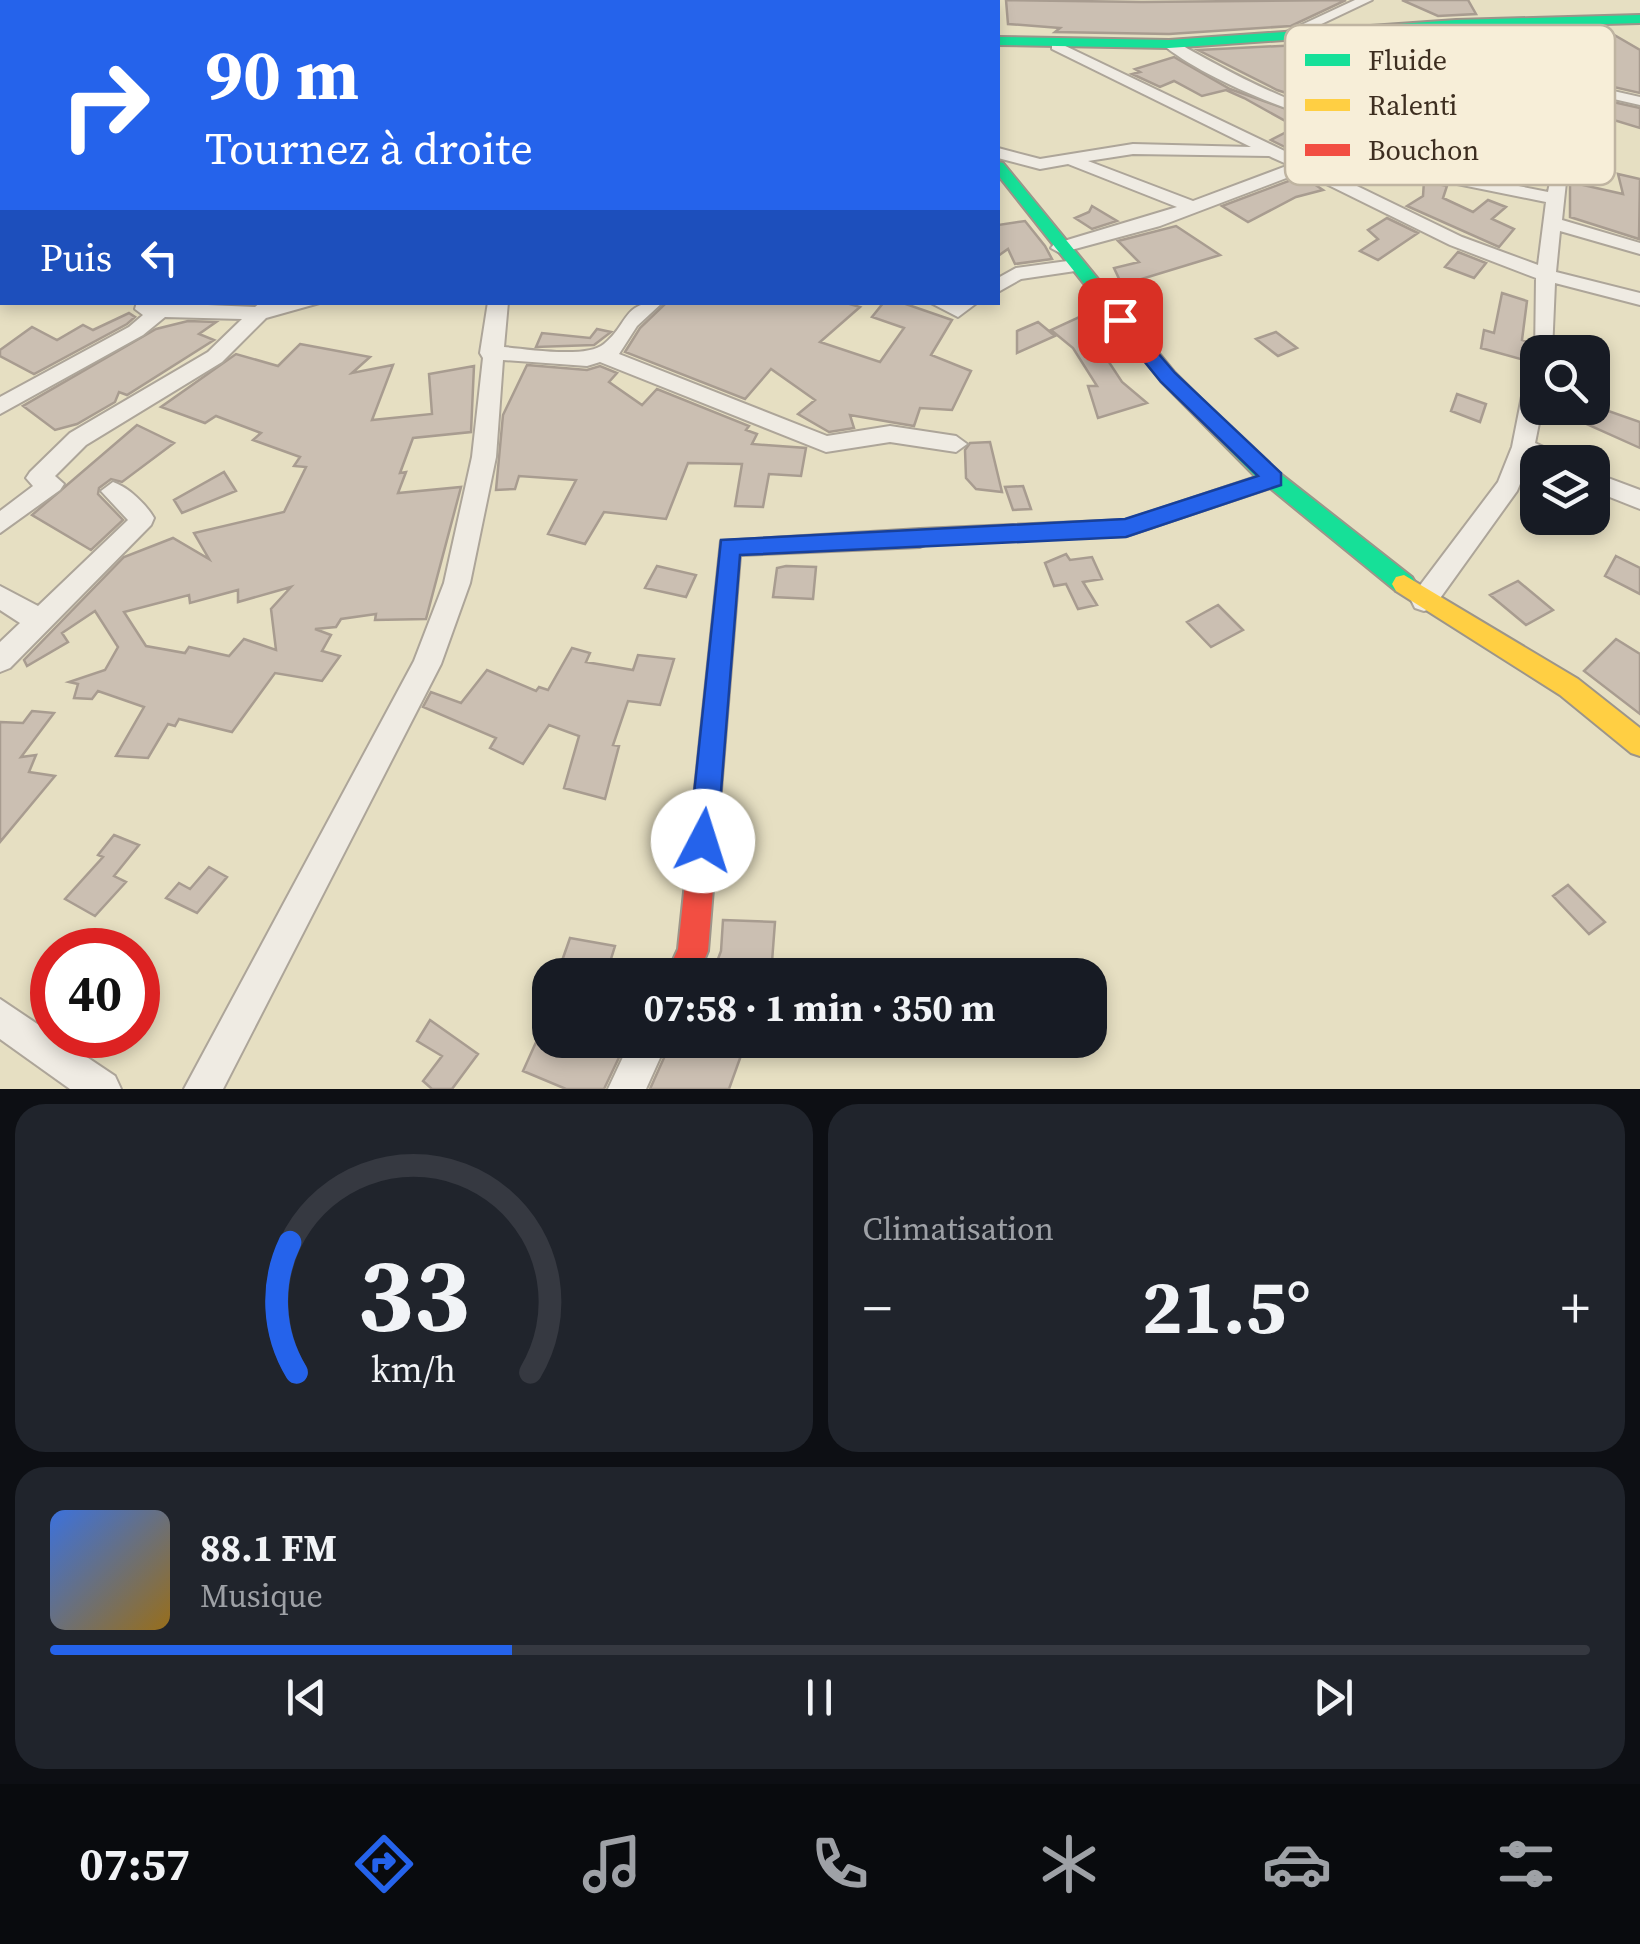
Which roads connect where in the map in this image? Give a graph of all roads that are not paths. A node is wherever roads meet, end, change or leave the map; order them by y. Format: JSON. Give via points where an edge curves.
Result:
{"nodes":[{"id":1,"x":1366,"y":0,"type":"edge"},
{"id":2,"x":1640,"y":20,"type":"edge"},
{"id":3,"x":1310,"y":25,"type":"edge"},
{"id":4,"x":1494,"y":25,"type":"edge"},
{"id":5,"x":1285,"y":34,"type":"edge"},
{"id":6,"x":1000,"y":41,"type":"edge"},
{"id":7,"x":1170,"y":44,"type":"junction"},
{"id":8,"x":1057,"y":46,"type":"junction"},
{"id":9,"x":1615,"y":96,"type":"edge"},
{"id":10,"x":1285,"y":98,"type":"edge"},
{"id":11,"x":1640,"y":101,"type":"edge"},
{"id":12,"x":1274,"y":152,"type":"junction"},
{"id":13,"x":1000,"y":154,"type":"edge"},
{"id":14,"x":1285,"y":158,"type":"edge"},
{"id":15,"x":1074,"y":162,"type":"junction"},
{"id":16,"x":1000,"y":169,"type":"edge"},
{"id":17,"x":1285,"y":170,"type":"edge"},
{"id":18,"x":1341,"y":185,"type":"edge"},
{"id":19,"x":1488,"y":185,"type":"edge"},
{"id":20,"x":1558,"y":185,"type":"edge"},
{"id":21,"x":1556,"y":198,"type":"junction"},
{"id":22,"x":1189,"y":206,"type":"junction"},
{"id":23,"x":1553,"y":222,"type":"junction"},
{"id":24,"x":1640,"y":250,"type":"edge"},
{"id":25,"x":1068,"y":257,"type":"junction"},
{"id":26,"x":1546,"y":275,"type":"junction"},
{"id":27,"x":1000,"y":285,"type":"edge"},
{"id":28,"x":1594,"y":287,"type":"junction"},
{"id":29,"x":1640,"y":299,"type":"edge"},
{"id":30,"x":498,"y":305,"type":"edge"},
{"id":31,"x":650,"y":305,"type":"edge"},
{"id":32,"x":154,"y":307,"type":"edge"},
{"id":33,"x":266,"y":308,"type":"edge"},
{"id":34,"x":1640,"y":316,"type":"edge"},
{"id":35,"x":1543,"y":335,"type":"edge"},
{"id":36,"x":490,"y":353,"type":"junction"},
{"id":37,"x":600,"y":354,"type":"junction"},
{"id":38,"x":0,"y":407,"type":"edge"},
{"id":39,"x":956,"y":444,"type":"dead end"},
{"id":40,"x":1520,"y":456,"type":"edge"},
{"id":41,"x":1274,"y":479,"type":"junction"},
{"id":42,"x":1610,"y":488,"type":"edge"},
{"id":43,"x":113,"y":491,"type":"dead end"},
{"id":44,"x":1640,"y":500,"type":"edge"},
{"id":45,"x":0,"y":524,"type":"edge"},
{"id":46,"x":0,"y":597,"type":"edge"},
{"id":47,"x":1424,"y":600,"type":"junction"},
{"id":48,"x":40,"y":621,"type":"junction"},
{"id":49,"x":0,"y":660,"type":"edge"},
{"id":50,"x":1640,"y":744,"type":"edge"},
{"id":51,"x":690,"y":958,"type":"edge"},
{"id":52,"x":0,"y":1018,"type":"edge"},
{"id":53,"x":641,"y":1058,"type":"edge"},
{"id":54,"x":102,"y":1089,"type":"edge"},
{"id":55,"x":203,"y":1089,"type":"edge"},
{"id":56,"x":626,"y":1089,"type":"edge"}],
"edges":[{"from":1,"to":3,"type":"street"},
{"from":2,"to":4,"type":"street"},
{"from":5,"to":7,"type":"street"},
{"from":6,"to":8,"type":"street"},
{"from":7,"to":8,"type":"street"},
{"from":7,"to":10,"type":"street"},
{"from":8,"to":12,"type":"street"},
{"from":9,"to":11,"type":"street"},
{"from":12,"to":14,"type":"street"},
{"from":12,"to":15,"type":"street","via":[[1133,149]]},
{"from":13,"to":15,"type":"street","via":[[1040,164]]},
{"from":15,"to":22,"type":"street"},
{"from":16,"to":25,"type":"street"},
{"from":17,"to":22,"type":"street"},
{"from":18,"to":26,"type":"street","via":[[1456,241]]},
{"from":19,"to":21,"type":"street"},
{"from":20,"to":21,"type":"street"},
{"from":21,"to":23,"type":"street"},
{"from":22,"to":25,"type":"street"},
{"from":23,"to":24,"type":"street"},
{"from":23,"to":26,"type":"street"},
{"from":25,"to":27,"type":"street"},
{"from":25,"to":41,"type":"street","via":[[1168,377]]},
{"from":26,"to":28,"type":"street"},
{"from":26,"to":35,"type":"street"},
{"from":28,"to":29,"type":"street"},
{"from":28,"to":34,"type":"street"},
{"from":30,"to":36,"type":"street"},
{"from":31,"to":37,"type":"street"},
{"from":32,"to":33,"type":"street"},
{"from":32,"to":38,"type":"street","via":[[136,331]]},
{"from":33,"to":45,"type":"street","via":[[215,357],[78,439],[38,478],[52,484]]},
{"from":36,"to":37,"type":"street"},
{"from":36,"to":55,"type":"street","via":[[484,457],[457,584],[427,664]]},
{"from":37,"to":39,"type":"street","via":[[826,444],[890,434]]},
{"from":40,"to":47,"type":"street","via":[[1509,486]]},
{"from":41,"to":47,"type":"street"},
{"from":41,"to":51,"type":"street","via":[[1126,528],[729,547]]},
{"from":42,"to":44,"type":"street"},
{"from":43,"to":48,"type":"street","via":[[142,518]]},
{"from":46,"to":48,"type":"street"},
{"from":47,"to":50,"type":"street","via":[[1570,687]]},
{"from":48,"to":49,"type":"street"},
{"from":52,"to":54,"type":"street"},
{"from":53,"to":56,"type":"street"}]}
